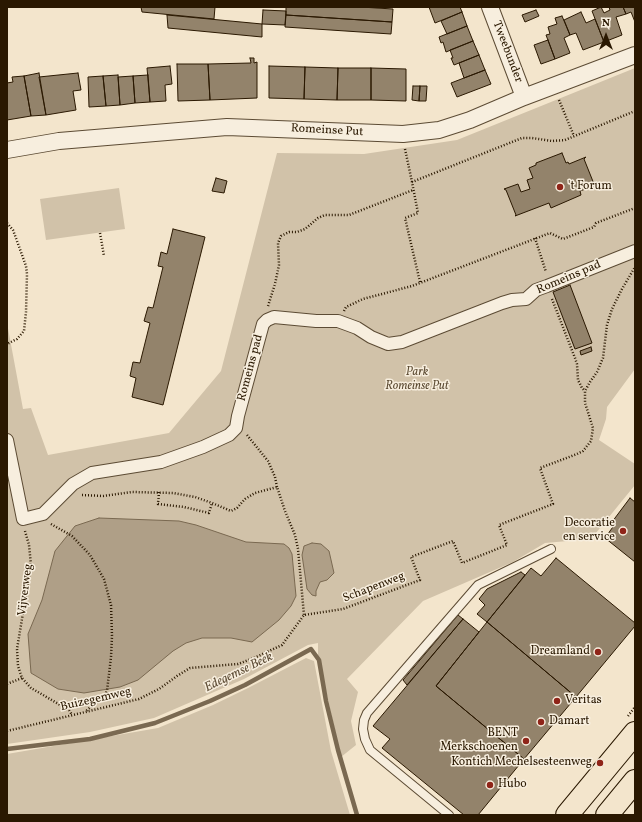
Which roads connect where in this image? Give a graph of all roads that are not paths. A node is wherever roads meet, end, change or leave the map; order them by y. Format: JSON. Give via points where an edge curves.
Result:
{"nodes":[{"id":1,"x":490,"y":7,"type":"edge"},
{"id":2,"x":635,"y":56,"type":"edge"},
{"id":3,"x":524,"y":97,"type":"junction"},
{"id":4,"x":7,"y":150,"type":"edge"},
{"id":5,"x":635,"y":251,"type":"edge"},
{"id":6,"x":7,"y":440,"type":"edge"},
{"id":7,"x":551,"y":549,"type":"dead end"},
{"id":8,"x":635,"y":733,"type":"edge"},
{"id":9,"x":635,"y":781,"type":"edge"},
{"id":10,"x":450,"y":815,"type":"edge"},
{"id":11,"x":567,"y":815,"type":"edge"},
{"id":12,"x":607,"y":815,"type":"edge"}],
"edges":[{"from":1,"to":3,"type":"street","name":"Tweebunder"},
{"from":2,"to":3,"type":"street","name":"Romeinse Put"},
{"from":3,"to":4,"type":"street","name":"Romeinse Put","via":[[439,130],[403,134],[227,127],[59,140]]},
{"from":5,"to":6,"type":"street","name":"Romeins pad","via":[[536,290],[526,299],[502,303],[402,342],[388,344],[338,321],[274,317],[267,320],[263,324],[236,428],[229,435],[161,462],[92,473],[72,484],[43,514],[23,519]]},
{"from":7,"to":10,"type":"lane","via":[[478,585],[367,713],[364,720],[363,729],[370,750]]},
{"from":8,"to":11,"type":"main road"},
{"from":9,"to":12,"type":"main road"}]}
